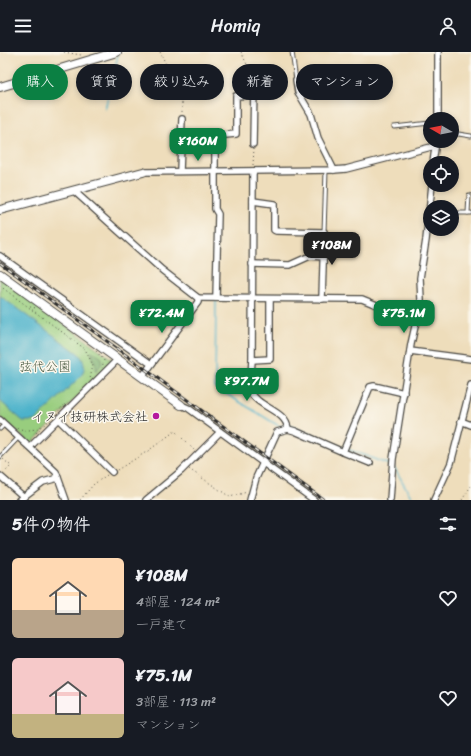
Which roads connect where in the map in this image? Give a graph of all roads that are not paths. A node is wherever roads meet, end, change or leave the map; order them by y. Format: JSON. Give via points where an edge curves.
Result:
{"nodes":[{"id":1,"x":117,"y":52,"type":"edge"},
{"id":2,"x":292,"y":52,"type":"edge"},
{"id":3,"x":438,"y":52,"type":"edge"},
{"id":4,"x":296,"y":80,"type":"edge"},
{"id":5,"x":0,"y":87,"type":"edge"},
{"id":6,"x":236,"y":100,"type":"edge"},
{"id":7,"x":253,"y":100,"type":"edge"},
{"id":8,"x":303,"y":100,"type":"edge"},
{"id":9,"x":438,"y":112,"type":"edge"},
{"id":10,"x":182,"y":119,"type":"road end"},
{"id":11,"x":423,"y":124,"type":"edge"},
{"id":12,"x":394,"y":126,"type":"dead end"},
{"id":13,"x":182,"y":134,"type":"junction"},
{"id":14,"x":459,"y":135,"type":"edge"},
{"id":15,"x":215,"y":136,"type":"junction"},
{"id":16,"x":471,"y":136,"type":"edge"},
{"id":17,"x":253,"y":144,"type":"road end"},
{"id":18,"x":423,"y":147,"type":"edge"},
{"id":19,"x":334,"y":170,"type":"junction"},
{"id":20,"x":180,"y":171,"type":"junction"},
{"id":21,"x":214,"y":171,"type":"junction"},
{"id":22,"x":253,"y":171,"type":"junction"},
{"id":23,"x":326,"y":171,"type":"junction"},
{"id":24,"x":143,"y":172,"type":"joint"},
{"id":25,"x":74,"y":191,"type":"junction"},
{"id":26,"x":469,"y":195,"type":"dead end"},
{"id":27,"x":253,"y":202,"type":"junction"},
{"id":28,"x":0,"y":210,"type":"edge"},
{"id":29,"x":459,"y":213,"type":"edge"},
{"id":30,"x":470,"y":213,"type":"edge"},
{"id":31,"x":324,"y":232,"type":"junction"},
{"id":32,"x":426,"y":236,"type":"edge"},
{"id":33,"x":0,"y":256,"type":"edge"},
{"id":34,"x":323,"y":256,"type":"junction"},
{"id":35,"x":252,"y":264,"type":"junction"},
{"id":36,"x":0,"y":274,"type":"edge"},
{"id":37,"x":198,"y":298,"type":"junction"},
{"id":38,"x":216,"y":298,"type":"junction"},
{"id":39,"x":252,"y":298,"type":"junction"},
{"id":40,"x":270,"y":299,"type":"junction"},
{"id":41,"x":322,"y":299,"type":"junction"},
{"id":42,"x":416,"y":321,"type":"junction"},
{"id":43,"x":410,"y":351,"type":"junction"},
{"id":44,"x":118,"y":359,"type":"junction"},
{"id":45,"x":471,"y":359,"type":"edge"},
{"id":46,"x":252,"y":360,"type":"junction"},
{"id":47,"x":151,"y":364,"type":"junction"},
{"id":48,"x":142,"y":377,"type":"junction"},
{"id":49,"x":471,"y":385,"type":"edge"},
{"id":50,"x":404,"y":393,"type":"junction"},
{"id":51,"x":181,"y":405,"type":"joint"},
{"id":52,"x":0,"y":420,"type":"edge"},
{"id":53,"x":59,"y":420,"type":"junction"},
{"id":54,"x":461,"y":421,"type":"junction"},
{"id":55,"x":5,"y":424,"type":"junction"},
{"id":56,"x":471,"y":424,"type":"edge"},
{"id":57,"x":0,"y":429,"type":"edge"},
{"id":58,"x":288,"y":430,"type":"junction"},
{"id":59,"x":220,"y":432,"type":"junction"},
{"id":60,"x":20,"y":435,"type":"junction"},
{"id":61,"x":30,"y":447,"type":"junction"},
{"id":62,"x":343,"y":452,"type":"junction"},
{"id":63,"x":0,"y":457,"type":"edge"},
{"id":64,"x":370,"y":462,"type":"dead end"},
{"id":65,"x":263,"y":464,"type":"junction"},
{"id":66,"x":112,"y":472,"type":"road end"},
{"id":67,"x":0,"y":476,"type":"edge"},
{"id":68,"x":58,"y":478,"type":"junction"},
{"id":69,"x":22,"y":498,"type":"edge"},
{"id":70,"x":66,"y":500,"type":"edge"},
{"id":71,"x":146,"y":500,"type":"edge"},
{"id":72,"x":250,"y":500,"type":"edge"},
{"id":73,"x":314,"y":500,"type":"edge"},
{"id":74,"x":390,"y":500,"type":"edge"},
{"id":75,"x":434,"y":500,"type":"edge"}],
"edges":[{"from":1,"to":5,"type":"street"},
{"from":2,"to":4,"type":"lane"},
{"from":3,"to":9,"type":"street"},
{"from":6,"to":15,"type":"street","via":[[236,134]]},
{"from":7,"to":17,"type":"street"},
{"from":8,"to":19,"type":"street"},
{"from":10,"to":13,"type":"street"},
{"from":11,"to":12,"type":"lane"},
{"from":13,"to":15,"type":"street"},
{"from":13,"to":20,"type":"street"},
{"from":14,"to":16,"type":"lane"},
{"from":15,"to":21,"type":"street"},
{"from":18,"to":19,"type":"street"},
{"from":19,"to":23,"type":"street"},
{"from":20,"to":21,"type":"street"},
{"from":20,"to":24,"type":"street"},
{"from":21,"to":22,"type":"street"},
{"from":21,"to":38,"type":"street","via":[[215,209],[218,214]]},
{"from":22,"to":23,"type":"street"},
{"from":22,"to":27,"type":"street"},
{"from":23,"to":31,"type":"lane"},
{"from":24,"to":25,"type":"street"},
{"from":25,"to":28,"type":"street"},
{"from":25,"to":37,"type":"street","via":[[166,274]]},
{"from":26,"to":30,"type":"lane"},
{"from":27,"to":31,"type":"street","via":[[274,204],[276,231]]},
{"from":27,"to":35,"type":"street"},
{"from":29,"to":30,"type":"lane"},
{"from":31,"to":34,"type":"street"},
{"from":32,"to":42,"type":"street","via":[[420,278],[421,300]]},
{"from":33,"to":47,"type":"street"},
{"from":34,"to":35,"type":"street","via":[[310,256],[290,265]]},
{"from":34,"to":41,"type":"street"},
{"from":35,"to":39,"type":"street"},
{"from":36,"to":44,"type":"street"},
{"from":37,"to":38,"type":"street"},
{"from":37,"to":47,"type":"street","via":[[198,302]]},
{"from":38,"to":39,"type":"street"},
{"from":39,"to":40,"type":"street"},
{"from":39,"to":46,"type":"street"},
{"from":40,"to":41,"type":"street"},
{"from":40,"to":46,"type":"street","via":[[270,359]]},
{"from":41,"to":42,"type":"street","via":[[362,299]]},
{"from":42,"to":43,"type":"street"},
{"from":43,"to":45,"type":"street"},
{"from":43,"to":50,"type":"street"},
{"from":44,"to":48,"type":"street"},
{"from":44,"to":53,"type":"street"},
{"from":46,"to":58,"type":"street","via":[[251,393],[282,417],[287,423]]},
{"from":47,"to":48,"type":"street"},
{"from":48,"to":51,"type":"street"},
{"from":49,"to":54,"type":"street"},
{"from":50,"to":62,"type":"street","via":[[370,387]]},
{"from":50,"to":74,"type":"street"},
{"from":51,"to":59,"type":"street"},
{"from":52,"to":55,"type":"street"},
{"from":53,"to":61,"type":"street"},
{"from":53,"to":66,"type":"street"},
{"from":54,"to":56,"type":"street"},
{"from":54,"to":75,"type":"street","via":[[448,473]]},
{"from":55,"to":57,"type":"lane"},
{"from":55,"to":60,"type":"street"},
{"from":58,"to":62,"type":"street"},
{"from":58,"to":65,"type":"street","via":[[277,432]]},
{"from":59,"to":65,"type":"street"},
{"from":59,"to":71,"type":"street","via":[[186,467]]},
{"from":60,"to":61,"type":"street"},
{"from":60,"to":63,"type":"lane"},
{"from":61,"to":68,"type":"street","via":[[56,472]]},
{"from":62,"to":64,"type":"street"},
{"from":65,"to":72,"type":"street"},
{"from":65,"to":73,"type":"street"},
{"from":67,"to":69,"type":"street"},
{"from":68,"to":69,"type":"street","via":[[45,481]]},
{"from":68,"to":70,"type":"street"}]}
